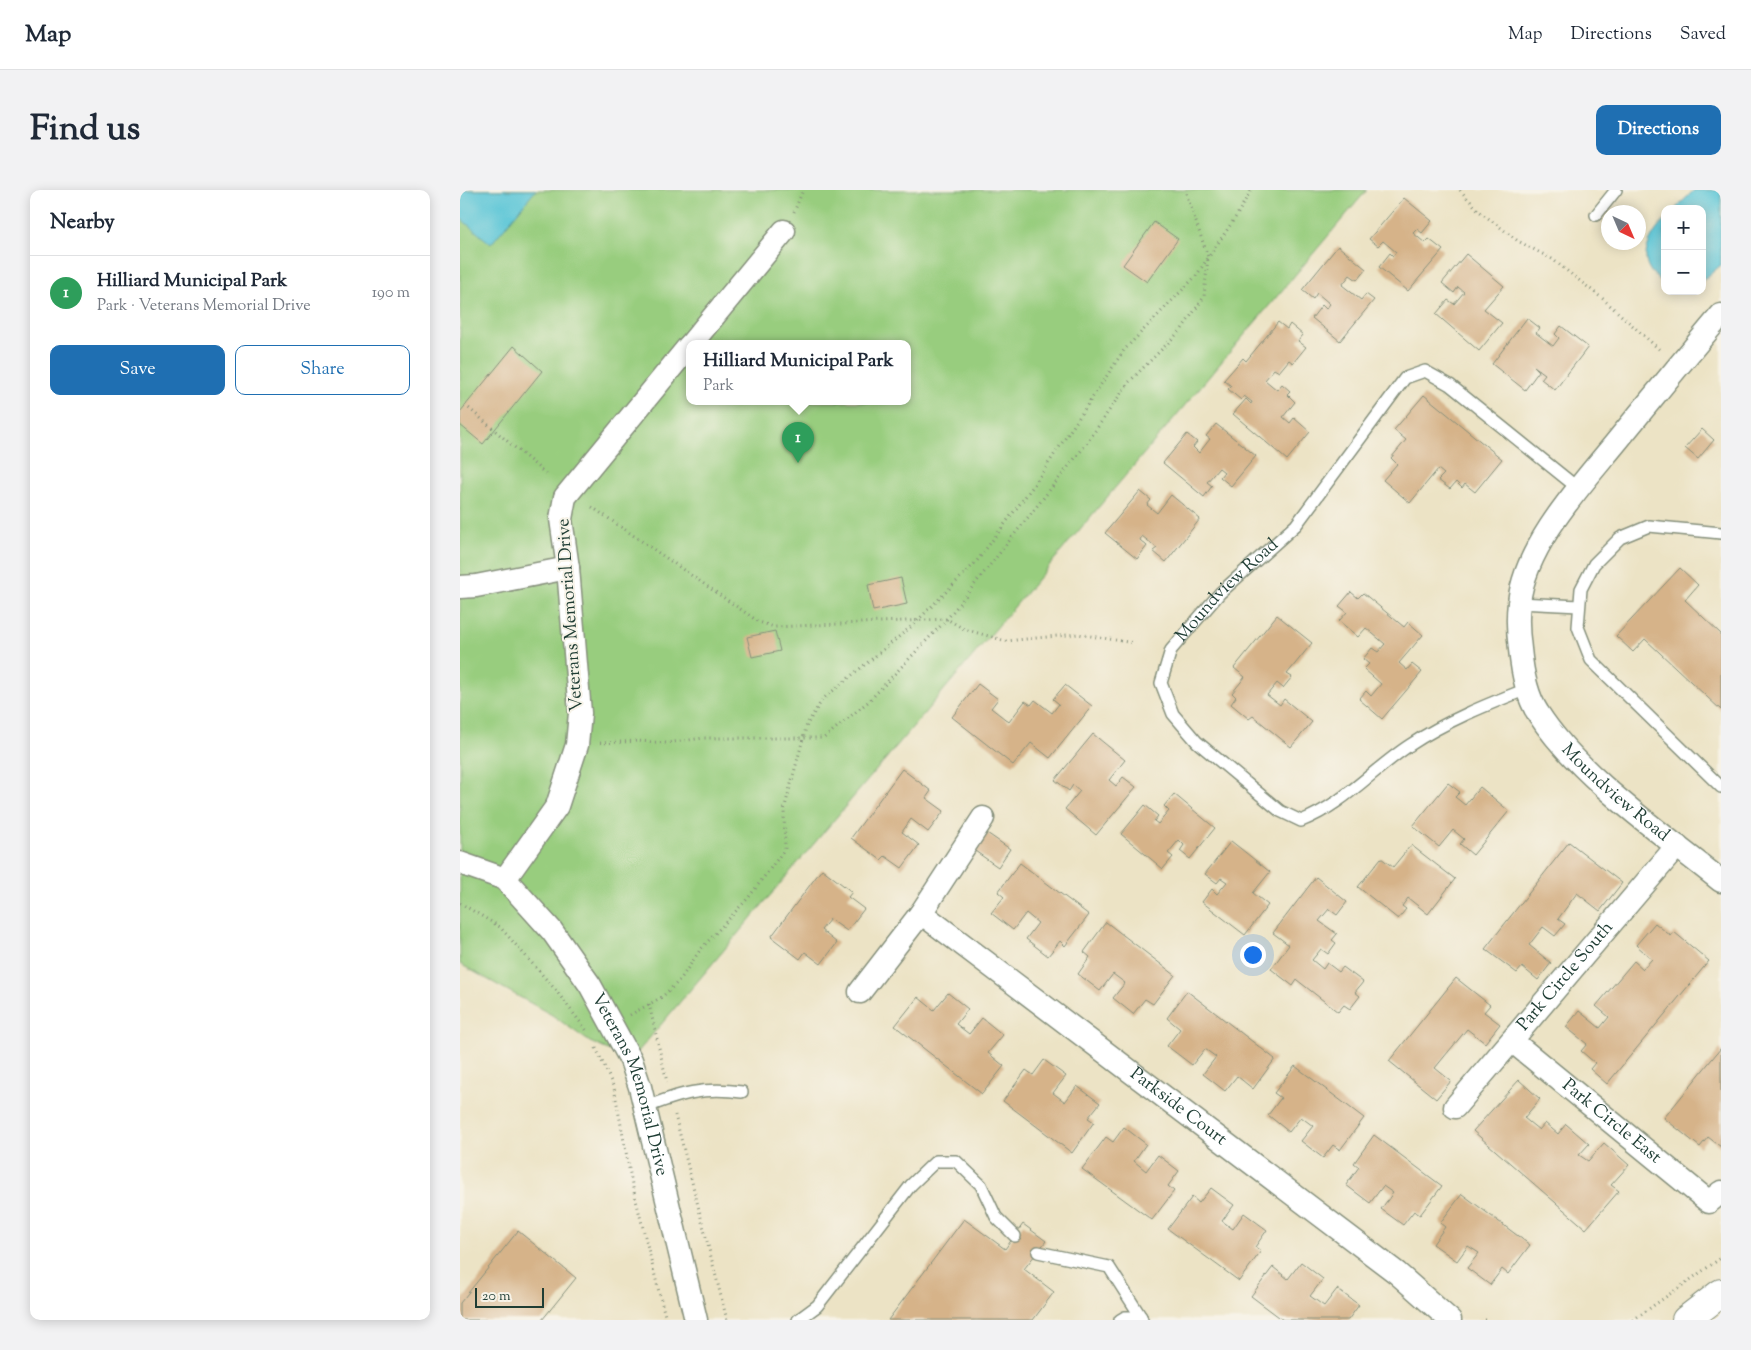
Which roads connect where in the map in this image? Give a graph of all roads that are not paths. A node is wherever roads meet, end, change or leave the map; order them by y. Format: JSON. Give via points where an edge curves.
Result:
{"nodes":[{"id":1,"x":1616,"y":190,"type":"edge"},
{"id":2,"x":1596,"y":215,"type":"dead end"},
{"id":3,"x":788,"y":222,"type":"road end"},
{"id":4,"x":1721,"y":315,"type":"edge"},
{"id":5,"x":694,"y":340,"type":"edge"},
{"id":6,"x":686,"y":350,"type":"edge"},
{"id":7,"x":1579,"y":489,"type":"junction"},
{"id":8,"x":1721,"y":533,"type":"edge"},
{"id":9,"x":568,"y":568,"type":"junction"},
{"id":10,"x":460,"y":587,"type":"edge"},
{"id":11,"x":1519,"y":603,"type":"junction"},
{"id":12,"x":1579,"y":606,"type":"junction"},
{"id":13,"x":1527,"y":689,"type":"junction"},
{"id":14,"x":1721,"y":787,"type":"edge"},
{"id":15,"x":984,"y":818,"type":"dead end"},
{"id":16,"x":1677,"y":846,"type":"junction"},
{"id":17,"x":460,"y":863,"type":"edge"},
{"id":18,"x":505,"y":879,"type":"junction"},
{"id":19,"x":1721,"y":881,"type":"edge"},
{"id":20,"x":922,"y":913,"type":"junction"},
{"id":21,"x":860,"y":992,"type":"dead end"},
{"id":22,"x":1512,"y":1041,"type":"junction"},
{"id":23,"x":742,"y":1092,"type":"dead end"},
{"id":24,"x":644,"y":1108,"type":"junction"},
{"id":25,"x":1455,"y":1108,"type":"dead end"},
{"id":26,"x":1715,"y":1197,"type":"edge"},
{"id":27,"x":1015,"y":1236,"type":"dead end"},
{"id":28,"x":1038,"y":1252,"type":"dead end"},
{"id":29,"x":1721,"y":1293,"type":"edge"},
{"id":30,"x":1436,"y":1312,"type":"edge"},
{"id":31,"x":1142,"y":1318,"type":"edge"},
{"id":32,"x":696,"y":1320,"type":"edge"},
{"id":33,"x":798,"y":1320,"type":"edge"},
{"id":34,"x":1120,"y":1320,"type":"edge"},
{"id":35,"x":1450,"y":1320,"type":"edge"},
{"id":36,"x":1686,"y":1320,"type":"edge"}],
"edges":[{"from":1,"to":2,"type":"lane"},
{"from":3,"to":5,"type":"street","name":"Veterans Memorial Drive"},
{"from":4,"to":7,"type":"street","name":"Moundview Road"},
{"from":6,"to":9,"type":"street","name":"Veterans Memorial Drive","via":[[566,497],[561,519]]},
{"from":7,"to":11,"type":"street","name":"Moundview Road","via":[[1558,514],[1536,551]]},
{"from":7,"to":13,"type":"lane","name":"Moundview Road","via":[[1450,385],[1425,372],[1405,378],[1296,525],[1220,593],[1171,650],[1161,683],[1173,714],[1197,742],[1280,811],[1300,821],[1336,803],[1411,744],[1481,707]]},
{"from":8,"to":12,"type":"lane","via":[[1649,526],[1620,538],[1594,564],[1580,589]]},
{"from":9,"to":10,"type":"street"},
{"from":9,"to":18,"type":"street","name":"Veterans Memorial Drive","via":[[580,713],[577,745],[557,806]]},
{"from":11,"to":12,"type":"lane"},
{"from":11,"to":13,"type":"street","name":"Moundview Road","via":[[1521,662]]},
{"from":12,"to":14,"type":"lane","via":[[1578,627],[1591,660]]},
{"from":13,"to":16,"type":"street","name":"Moundview Road","via":[[1537,712],[1550,730],[1596,779]]},
{"from":15,"to":20,"type":"street"},
{"from":16,"to":19,"type":"street","name":"Moundview Road"},
{"from":16,"to":22,"type":"street","name":"Park Circle South"},
{"from":17,"to":18,"type":"street","name":"Veterans Memorial Drive"},
{"from":18,"to":24,"type":"street","name":"Veterans Memorial Drive","via":[[552,931],[590,985],[631,1060]]},
{"from":20,"to":21,"type":"street"},
{"from":20,"to":30,"type":"street","name":"Parkside Court","via":[[1397,1273]]},
{"from":22,"to":25,"type":"street","name":"Park Circle South"},
{"from":22,"to":26,"type":"street","name":"Park Circle East"},
{"from":23,"to":24,"type":"lane","via":[[716,1089],[671,1098]]},
{"from":24,"to":32,"type":"street","name":"Veterans Memorial Drive"},
{"from":27,"to":33,"type":"lane","via":[[996,1217],[981,1184],[956,1162],[936,1160],[911,1185],[817,1306]]},
{"from":28,"to":31,"type":"lane","via":[[1109,1267]]},
{"from":29,"to":36,"type":"main road"},
{"from":30,"to":35,"type":"street","name":"Parkside Court"},
{"from":31,"to":34,"type":"lane","via":[[1125,1316]]}]}
